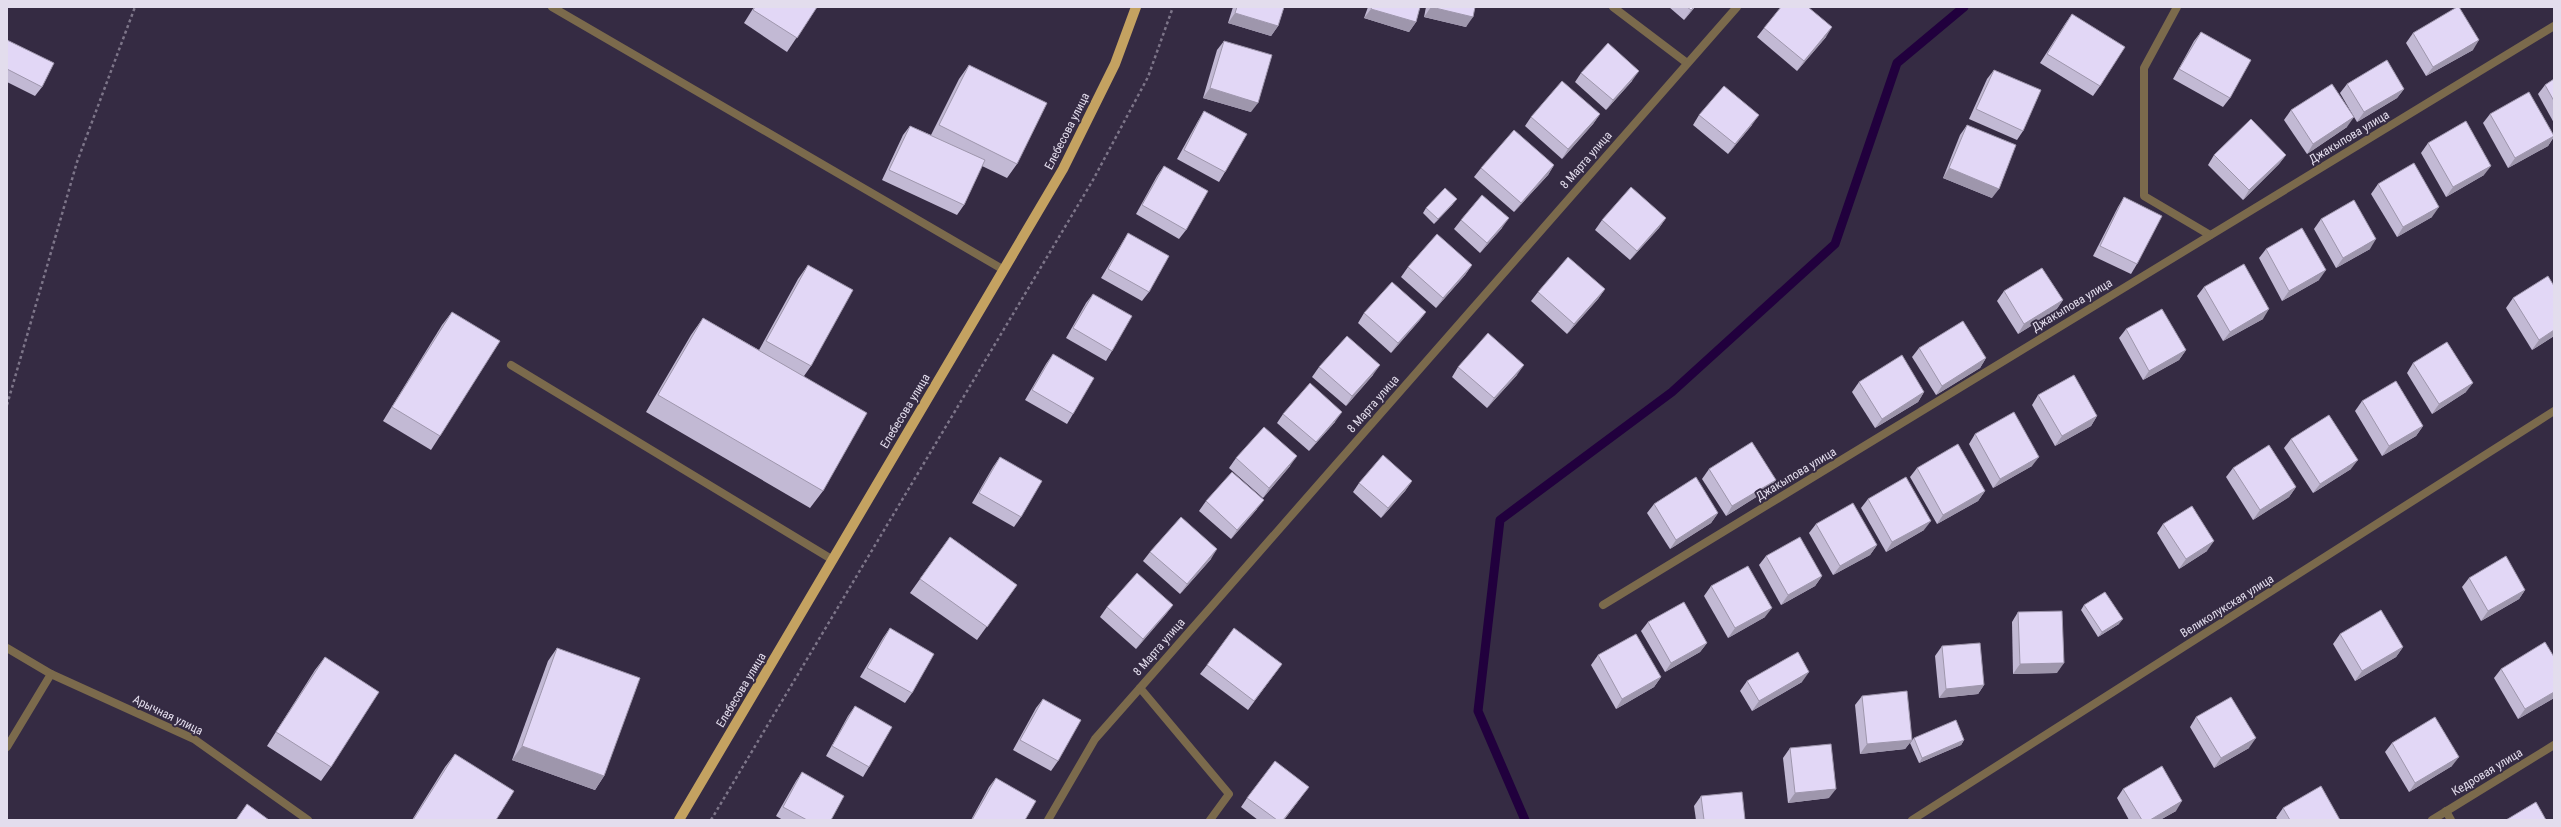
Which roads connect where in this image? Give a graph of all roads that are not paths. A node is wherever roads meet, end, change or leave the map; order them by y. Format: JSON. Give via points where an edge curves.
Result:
{"nodes":[{"id":1,"x":552,"y":7,"type":"edge"},
{"id":2,"x":1136,"y":7,"type":"edge"},
{"id":3,"x":1613,"y":7,"type":"edge"},
{"id":4,"x":1737,"y":7,"type":"edge"},
{"id":5,"x":2176,"y":7,"type":"edge"},
{"id":6,"x":2554,"y":26,"type":"edge"},
{"id":7,"x":1688,"y":63,"type":"junction"},
{"id":8,"x":2210,"y":235,"type":"junction"},
{"id":9,"x":1004,"y":270,"type":"junction"},
{"id":10,"x":511,"y":365,"type":"dead end"},
{"id":11,"x":2554,"y":411,"type":"edge"},
{"id":12,"x":833,"y":560,"type":"junction"},
{"id":13,"x":1603,"y":605,"type":"dead end"},
{"id":14,"x":7,"y":648,"type":"edge"},
{"id":15,"x":51,"y":674,"type":"junction"},
{"id":16,"x":1140,"y":688,"type":"junction"},
{"id":17,"x":2554,"y":745,"type":"edge"},
{"id":18,"x":7,"y":747,"type":"edge"},
{"id":19,"x":2446,"y":811,"type":"junction"},
{"id":20,"x":308,"y":820,"type":"edge"},
{"id":21,"x":679,"y":820,"type":"edge"},
{"id":22,"x":1048,"y":820,"type":"edge"},
{"id":23,"x":1210,"y":820,"type":"edge"},
{"id":24,"x":1912,"y":820,"type":"edge"},
{"id":25,"x":2432,"y":820,"type":"edge"},
{"id":26,"x":2451,"y":820,"type":"edge"}],
"edges":[{"from":1,"to":9,"type":"street"},
{"from":2,"to":9,"type":"main road","name":"Елебесова улица","via":[[1115,64],[1063,169]]},
{"from":3,"to":7,"type":"street"},
{"from":4,"to":7,"type":"street","name":"8 Марта улица"},
{"from":5,"to":8,"type":"street","via":[[2144,68],[2144,196]]},
{"from":6,"to":8,"type":"street","name":"Джакыпова улица"},
{"from":7,"to":16,"type":"street","name":"8 Марта улица"},
{"from":8,"to":13,"type":"street","name":"Джакыпова улица"},
{"from":9,"to":12,"type":"main road","name":"Елебесова улица"},
{"from":10,"to":12,"type":"street"},
{"from":11,"to":24,"type":"street","name":"Великолукская улица"},
{"from":12,"to":21,"type":"main road","name":"Елебесова улица"},
{"from":14,"to":15,"type":"street","name":"Арычная улица"},
{"from":15,"to":18,"type":"street"},
{"from":15,"to":20,"type":"street","name":"Арычная улица","via":[[194,739]]},
{"from":16,"to":22,"type":"street","via":[[1095,739]]},
{"from":16,"to":23,"type":"street","name":"8 Марта улица","via":[[1229,794]]},
{"from":17,"to":19,"type":"street","name":"Кедровая улица"},
{"from":19,"to":25,"type":"street","name":"Кедровая улица"},
{"from":19,"to":26,"type":"street"}]}
